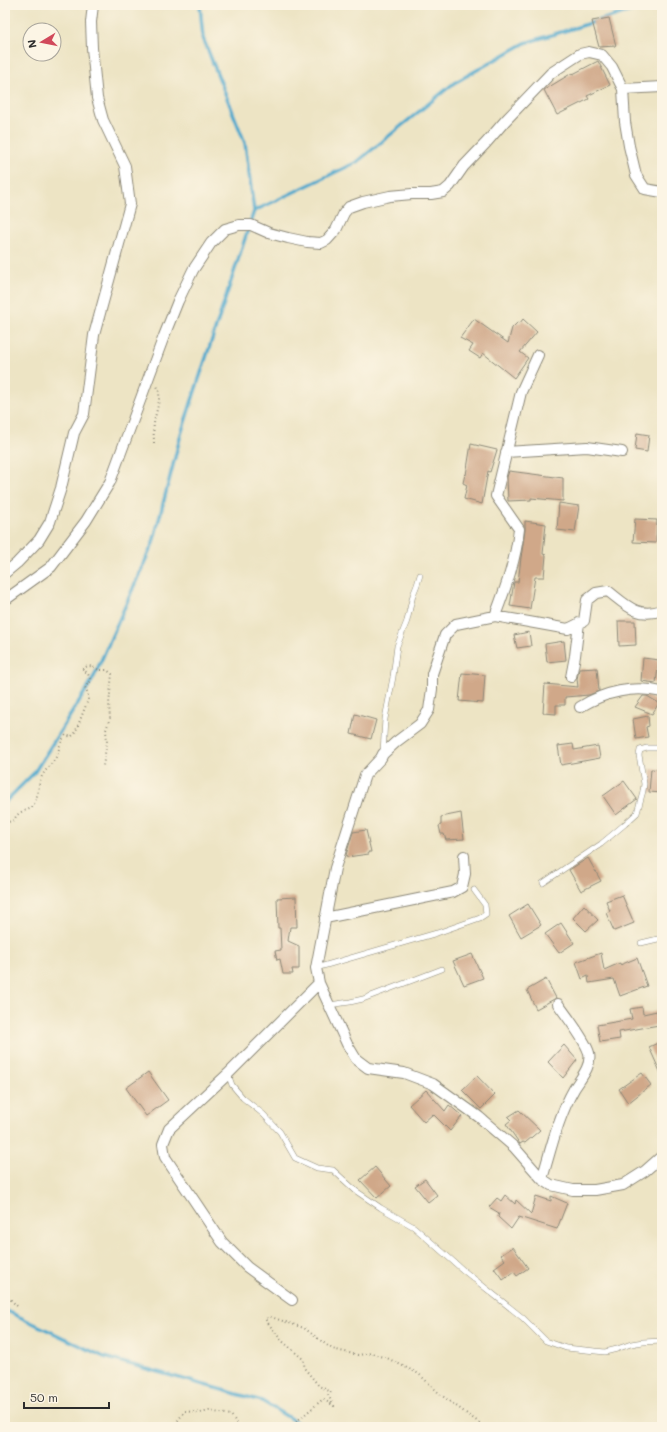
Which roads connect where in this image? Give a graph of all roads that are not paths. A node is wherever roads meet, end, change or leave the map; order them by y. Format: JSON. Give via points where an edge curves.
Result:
{"nodes":[{"id":1,"x":92,"y":5,"type":"edge"},
{"id":2,"x":662,"y":87,"type":"edge"},
{"id":3,"x":623,"y":89,"type":"junction"},
{"id":4,"x":662,"y":192,"type":"edge"},
{"id":5,"x":538,"y":354,"type":"dead end"},
{"id":6,"x":506,"y":452,"type":"junction"},
{"id":7,"x":622,"y":452,"type":"dead end"},
{"id":8,"x":5,"y":573,"type":"edge"},
{"id":9,"x":420,"y":575,"type":"dead end"},
{"id":10,"x":5,"y":600,"type":"edge"},
{"id":11,"x":662,"y":610,"type":"edge"},
{"id":12,"x":495,"y":616,"type":"junction"},
{"id":13,"x":579,"y":623,"type":"junction"},
{"id":14,"x":571,"y":678,"type":"dead end"},
{"id":15,"x":662,"y":692,"type":"edge"},
{"id":16,"x":580,"y":707,"type":"dead end"},
{"id":17,"x":662,"y":748,"type":"edge"},
{"id":18,"x":383,"y":754,"type":"junction"},
{"id":19,"x":464,"y":856,"type":"dead end"},
{"id":20,"x":543,"y":883,"type":"dead end"},
{"id":21,"x":474,"y":890,"type":"dead end"},
{"id":22,"x":325,"y":918,"type":"junction"},
{"id":23,"x":662,"y":938,"type":"edge"},
{"id":24,"x":641,"y":943,"type":"dead end"},
{"id":25,"x":316,"y":968,"type":"junction"},
{"id":26,"x":442,"y":969,"type":"dead end"},
{"id":27,"x":319,"y":983,"type":"junction"},
{"id":28,"x":558,"y":1004,"type":"dead end"},
{"id":29,"x":329,"y":1005,"type":"junction"},
{"id":30,"x":228,"y":1074,"type":"junction"},
{"id":31,"x":662,"y":1156,"type":"edge"},
{"id":32,"x":542,"y":1179,"type":"junction"},
{"id":33,"x":292,"y":1300,"type":"dead end"},
{"id":34,"x":662,"y":1341,"type":"edge"}],
"edges":[{"from":1,"to":8,"type":"street","via":[[92,48],[97,98],[103,120],[125,166],[130,204],[94,335],[84,414],[74,433],[50,522],[39,540],[18,564]]},
{"from":2,"to":3,"type":"street"},
{"from":3,"to":4,"type":"street","via":[[625,122],[636,175],[645,189]]},
{"from":3,"to":10,"type":"street","via":[[612,67],[602,55],[589,52],[580,54],[552,73],[505,120],[443,192],[390,196],[349,207],[336,230],[321,243],[288,238],[250,224],[226,229],[211,243],[193,270],[178,301],[110,482],[86,521],[51,567]]},
{"from":5,"to":6,"type":"street","via":[[521,392]]},
{"from":6,"to":7,"type":"street","via":[[587,447]]},
{"from":6,"to":12,"type":"street","via":[[496,496],[519,529],[517,552]]},
{"from":9,"to":18,"type":"lane","via":[[397,646],[385,719]]},
{"from":11,"to":13,"type":"street","via":[[655,613],[636,612],[608,591],[596,593],[587,600],[584,621]]},
{"from":12,"to":13,"type":"street","via":[[568,629]]},
{"from":12,"to":18,"type":"street","via":[[456,624],[446,635],[432,674],[430,710],[420,724]]},
{"from":13,"to":14,"type":"street"},
{"from":15,"to":16,"type":"street","via":[[615,692]]},
{"from":17,"to":20,"type":"lane","via":[[640,750],[644,784],[637,813],[601,844]]},
{"from":18,"to":22,"type":"street","via":[[365,775],[335,868]]},
{"from":19,"to":22,"type":"street","via":[[465,874],[462,887],[453,892]]},
{"from":21,"to":25,"type":"lane","via":[[485,905],[486,914],[480,918]]},
{"from":22,"to":25,"type":"street"},
{"from":23,"to":24,"type":"lane"},
{"from":25,"to":27,"type":"street"},
{"from":26,"to":29,"type":"lane","via":[[363,999]]},
{"from":27,"to":29,"type":"street"},
{"from":27,"to":30,"type":"street"},
{"from":28,"to":32,"type":"street","via":[[585,1045],[589,1061],[567,1102]]},
{"from":29,"to":32,"type":"street","via":[[356,1060],[368,1068],[404,1073],[433,1084],[479,1117],[514,1147]]},
{"from":30,"to":33,"type":"street","via":[[169,1129],[163,1144],[165,1157],[222,1242],[247,1267]]},
{"from":30,"to":34,"type":"lane","via":[[232,1085],[243,1098],[280,1132],[295,1158],[317,1168],[333,1170],[381,1208],[414,1227],[523,1318],[546,1341],[566,1348],[605,1352],[631,1344]]},
{"from":31,"to":32,"type":"street","via":[[623,1185],[595,1190],[573,1190],[551,1185]]}]}
